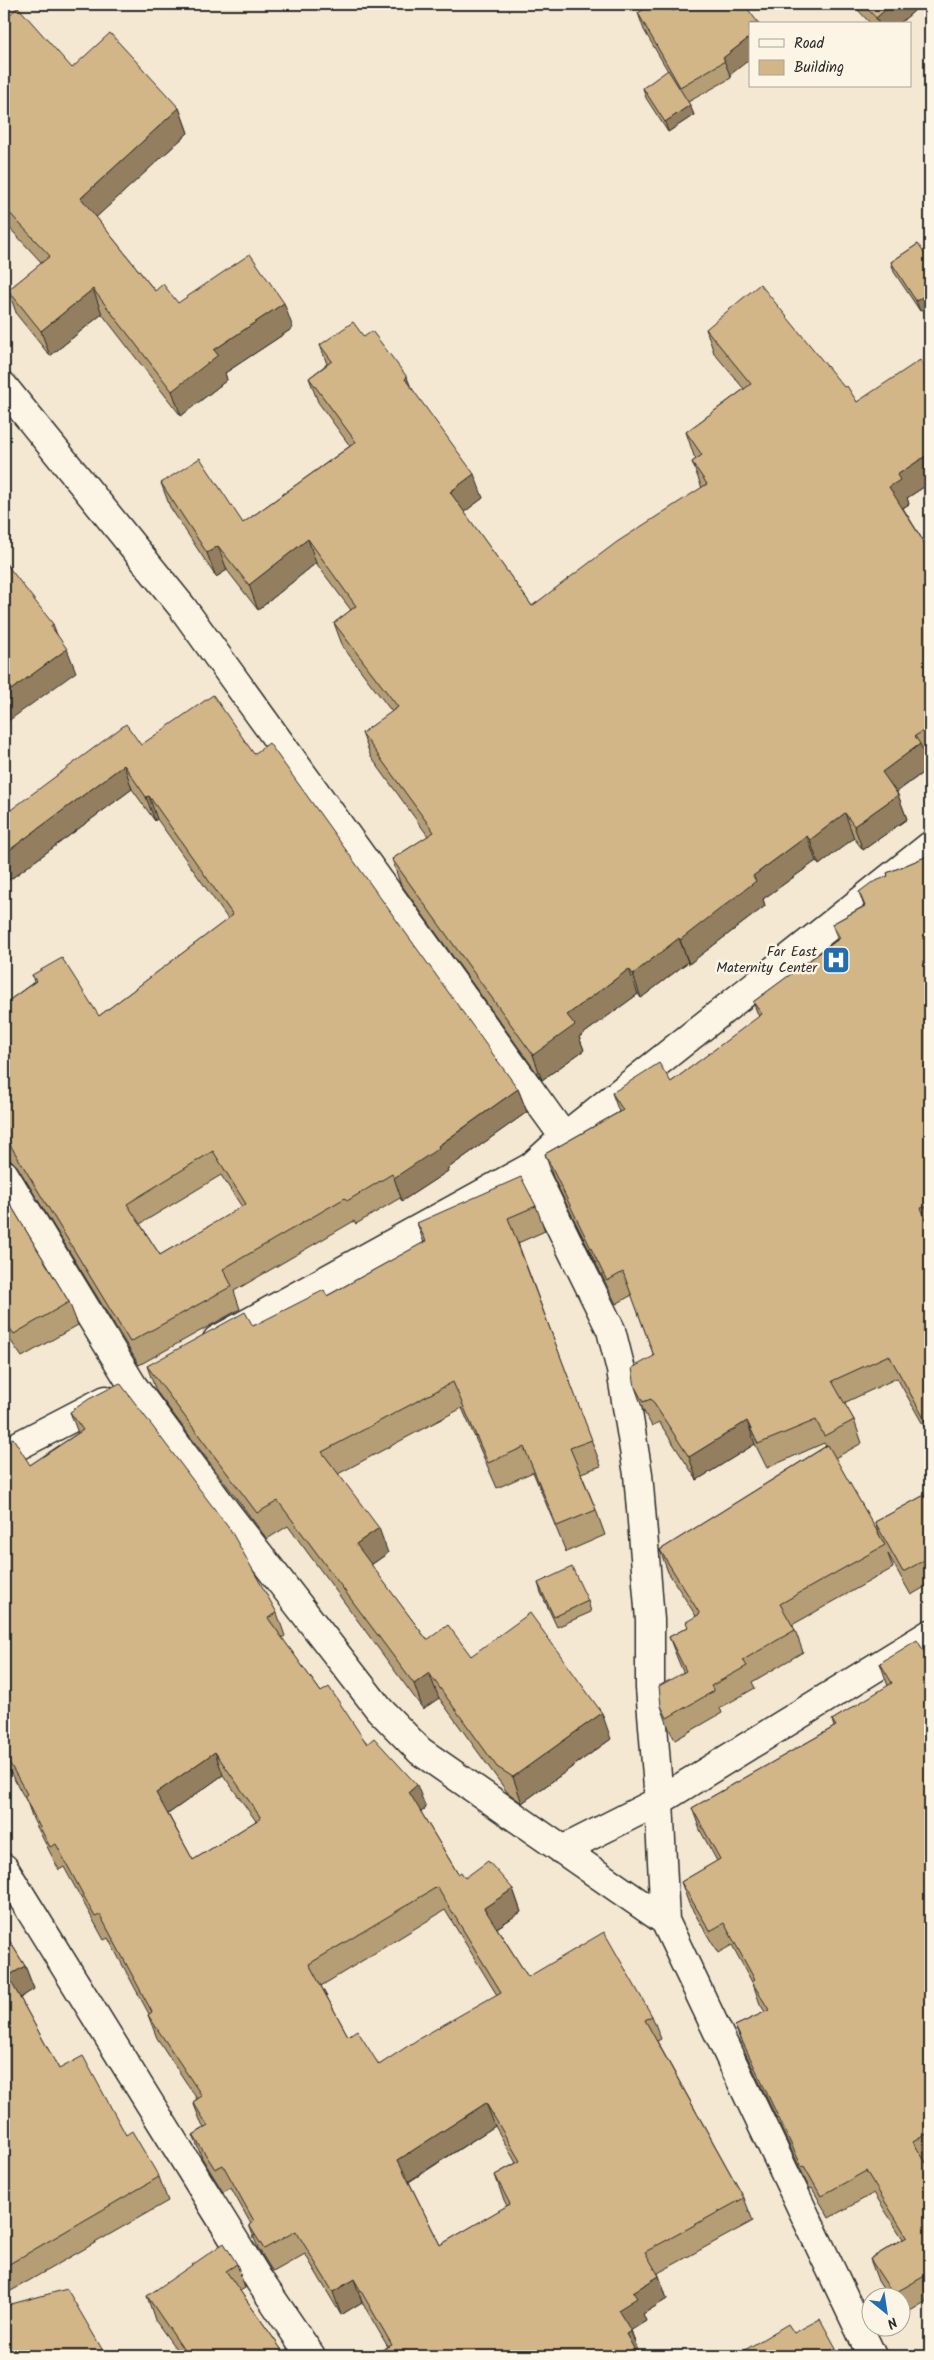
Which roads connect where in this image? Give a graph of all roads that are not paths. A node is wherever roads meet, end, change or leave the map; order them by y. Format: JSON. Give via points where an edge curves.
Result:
{"nodes":[{"id":1,"x":4,"y":387,"type":"edge"},
{"id":2,"x":930,"y":846,"type":"edge"},
{"id":3,"x":564,"y":1137,"type":"junction"},
{"id":4,"x":531,"y":1167,"type":"junction"},
{"id":5,"x":4,"y":1174,"type":"edge"},
{"id":6,"x":194,"y":1352,"type":"edge"},
{"id":7,"x":159,"y":1372,"type":"edge"},
{"id":8,"x":133,"y":1386,"type":"junction"},
{"id":9,"x":4,"y":1453,"type":"edge"},
{"id":10,"x":930,"y":1634,"type":"edge"},
{"id":11,"x":659,"y":1801,"type":"junction"},
{"id":12,"x":562,"y":1850,"type":"junction"},
{"id":13,"x":4,"y":1868,"type":"edge"},
{"id":14,"x":665,"y":1921,"type":"junction"},
{"id":15,"x":311,"y":2356,"type":"edge"},
{"id":16,"x":872,"y":2356,"type":"edge"}],
"edges":[{"from":1,"to":3,"type":"street","via":[[182,607]]},
{"from":2,"to":3,"type":"street"},
{"from":3,"to":4,"type":"street"},
{"from":4,"to":6,"type":"street"},
{"from":4,"to":11,"type":"street","via":[[612,1330],[621,1370],[638,1474],[650,1620],[650,1688]]},
{"from":5,"to":8,"type":"street"},
{"from":7,"to":8,"type":"street"},
{"from":8,"to":9,"type":"street"},
{"from":8,"to":12,"type":"street","via":[[380,1710],[420,1751]]},
{"from":10,"to":11,"type":"street"},
{"from":11,"to":12,"type":"street"},
{"from":11,"to":14,"type":"street"},
{"from":12,"to":14,"type":"street"},
{"from":13,"to":15,"type":"street","via":[[259,2280]]},
{"from":14,"to":16,"type":"street"}]}
